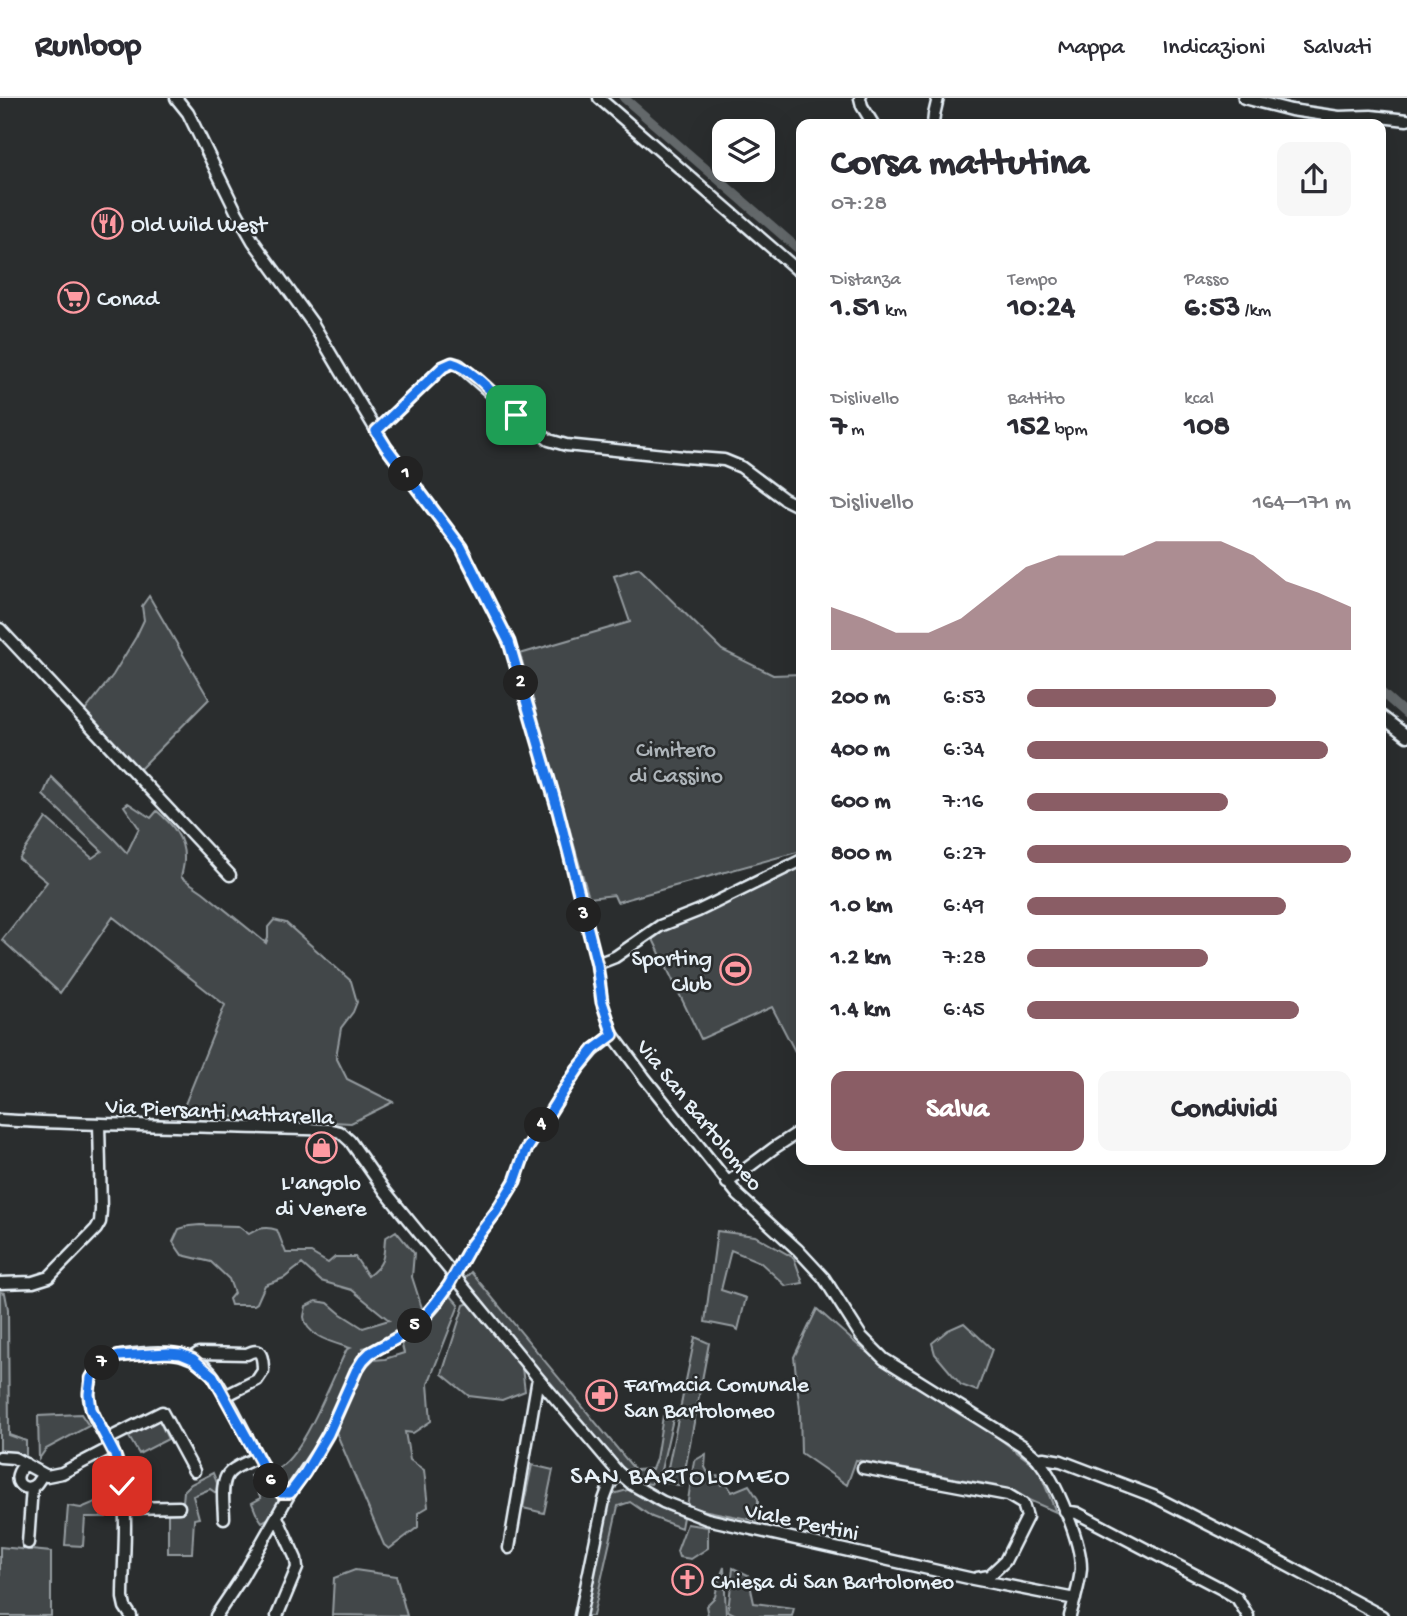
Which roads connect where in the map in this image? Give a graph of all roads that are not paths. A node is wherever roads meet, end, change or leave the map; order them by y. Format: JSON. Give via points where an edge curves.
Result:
{"nodes":[{"id":1,"x":176,"y":98,"type":"edge"},
{"id":2,"x":599,"y":98,"type":"edge"},
{"id":3,"x":860,"y":98,"type":"edge"},
{"id":4,"x":938,"y":98,"type":"edge"},
{"id":5,"x":1244,"y":98,"type":"edge"},
{"id":6,"x":870,"y":119,"type":"edge"},
{"id":7,"x":933,"y":119,"type":"edge"},
{"id":8,"x":1407,"y":120,"type":"edge"},
{"id":9,"x":796,"y":269,"type":"edge"},
{"id":10,"x":376,"y":431,"type":"junction"},
{"id":11,"x":796,"y":505,"type":"edge"},
{"id":12,"x":0,"y":629,"type":"edge"},
{"id":13,"x":1386,"y":720,"type":"edge"},
{"id":14,"x":1407,"y":736,"type":"edge"},
{"id":15,"x":796,"y":863,"type":"edge"},
{"id":16,"x":230,"y":876,"type":"dead end"},
{"id":17,"x":597,"y":964,"type":"junction"},
{"id":18,"x":613,"y":1035,"type":"junction"},
{"id":19,"x":0,"y":1120,"type":"edge"},
{"id":20,"x":99,"y":1124,"type":"junction"},
{"id":21,"x":796,"y":1134,"type":"edge"},
{"id":22,"x":727,"y":1183,"type":"junction"},
{"id":23,"x":454,"y":1275,"type":"junction"},
{"id":24,"x":0,"y":1283,"type":"edge"},
{"id":25,"x":193,"y":1359,"type":"junction"},
{"id":26,"x":538,"y":1378,"type":"junction"},
{"id":27,"x":225,"y":1396,"type":"junction"},
{"id":28,"x":110,"y":1443,"type":"junction"},
{"id":29,"x":0,"y":1457,"type":"edge"},
{"id":30,"x":257,"y":1457,"type":"junction"},
{"id":31,"x":1038,"y":1459,"type":"junction"},
{"id":32,"x":26,"y":1464,"type":"junction"},
{"id":33,"x":863,"y":1468,"type":"dead end"},
{"id":34,"x":194,"y":1471,"type":"dead end"},
{"id":35,"x":618,"y":1472,"type":"junction"},
{"id":36,"x":43,"y":1474,"type":"junction"},
{"id":37,"x":32,"y":1487,"type":"junction"},
{"id":38,"x":290,"y":1493,"type":"junction"},
{"id":39,"x":179,"y":1507,"type":"dead end"},
{"id":40,"x":124,"y":1508,"type":"junction"},
{"id":41,"x":1065,"y":1511,"type":"junction"},
{"id":42,"x":277,"y":1517,"type":"junction"},
{"id":43,"x":224,"y":1518,"type":"dead end"},
{"id":44,"x":28,"y":1543,"type":"dead end"},
{"id":45,"x":509,"y":1548,"type":"dead end"},
{"id":46,"x":973,"y":1578,"type":"junction"},
{"id":47,"x":1075,"y":1599,"type":"junction"},
{"id":48,"x":131,"y":1616,"type":"edge"},
{"id":49,"x":216,"y":1616,"type":"edge"},
{"id":50,"x":277,"y":1616,"type":"edge"},
{"id":51,"x":580,"y":1616,"type":"edge"},
{"id":52,"x":1070,"y":1616,"type":"edge"},
{"id":53,"x":1248,"y":1616,"type":"edge"},
{"id":54,"x":1382,"y":1616,"type":"edge"}],
"edges":[{"from":1,"to":10,"type":"street","name":"Via San Bartolomeo","via":[[253,241],[313,324]]},
{"from":2,"to":9,"type":"street"},
{"from":3,"to":6,"type":"street"},
{"from":4,"to":7,"type":"street"},
{"from":5,"to":8,"type":"street","via":[[1339,117]]},
{"from":10,"to":11,"type":"street","via":[[452,363],[549,440],[724,460]]},
{"from":10,"to":17,"type":"street","name":"Via San Bartolomeo","via":[[461,547],[509,642]]},
{"from":12,"to":16,"type":"street"},
{"from":13,"to":14,"type":"street"},
{"from":15,"to":17,"type":"street","via":[[660,926]]},
{"from":17,"to":18,"type":"street","name":"Via San Bartolomeo"},
{"from":18,"to":22,"type":"street","name":"Via San Bartolomeo"},
{"from":18,"to":23,"type":"street","via":[[578,1069],[525,1152],[515,1181]]},
{"from":19,"to":20,"type":"street","name":"Via Piersanti Mattarella"},
{"from":20,"to":23,"type":"street","name":"Via Piersanti Mattarella","via":[[340,1132]]},
{"from":20,"to":24,"type":"street","via":[[101,1210],[96,1229],[49,1277]]},
{"from":21,"to":22,"type":"street"},
{"from":22,"to":31,"type":"street","name":"Via San Bartolomeo","via":[[824,1278],[860,1336],[884,1359]]},
{"from":23,"to":26,"type":"street","name":"Viale Pertini"},
{"from":23,"to":38,"type":"street","via":[[420,1322],[363,1360],[328,1434]]},
{"from":25,"to":27,"type":"street","via":[[213,1376]]},
{"from":25,"to":27,"type":"street","via":[[199,1353],[247,1354],[253,1350],[261,1354],[263,1371],[257,1380]]},
{"from":25,"to":28,"type":"street","via":[[168,1353],[119,1356],[94,1371],[89,1401]]},
{"from":26,"to":35,"type":"street","name":"Viale Pertini"},
{"from":26,"to":45,"type":"street"},
{"from":27,"to":30,"type":"street"},
{"from":28,"to":34,"type":"street","via":[[162,1412]]},
{"from":28,"to":36,"type":"street","via":[[57,1475]]},
{"from":28,"to":40,"type":"street","via":[[121,1476]]},
{"from":29,"to":32,"type":"street"},
{"from":30,"to":38,"type":"street","via":[[278,1491]]},
{"from":30,"to":43,"type":"street","via":[[226,1476]]},
{"from":31,"to":41,"type":"street"},
{"from":31,"to":54,"type":"street","via":[[1060,1461],[1153,1496]]},
{"from":32,"to":36,"type":"street"},
{"from":32,"to":37,"type":"street","via":[[19,1469],[17,1480]]},
{"from":33,"to":46,"type":"street","via":[[1008,1495],[1023,1504],[1027,1517],[1005,1561],[989,1576]]},
{"from":35,"to":46,"type":"street","name":"Viale Pertini","via":[[663,1502],[707,1519]]},
{"from":35,"to":51,"type":"street","via":[[604,1500]]},
{"from":36,"to":37,"type":"street"},
{"from":37,"to":44,"type":"street"},
{"from":38,"to":42,"type":"street"},
{"from":39,"to":40,"type":"street"},
{"from":40,"to":48,"type":"street","via":[[123,1598]]},
{"from":41,"to":47,"type":"street","via":[[1081,1569]]},
{"from":41,"to":53,"type":"street","via":[[1077,1513],[1220,1588],[1237,1598]]},
{"from":42,"to":49,"type":"street"},
{"from":42,"to":50,"type":"street","via":[[297,1568]]},
{"from":46,"to":47,"type":"street","name":"Viale Pertini"},
{"from":47,"to":52,"type":"street"}]}
